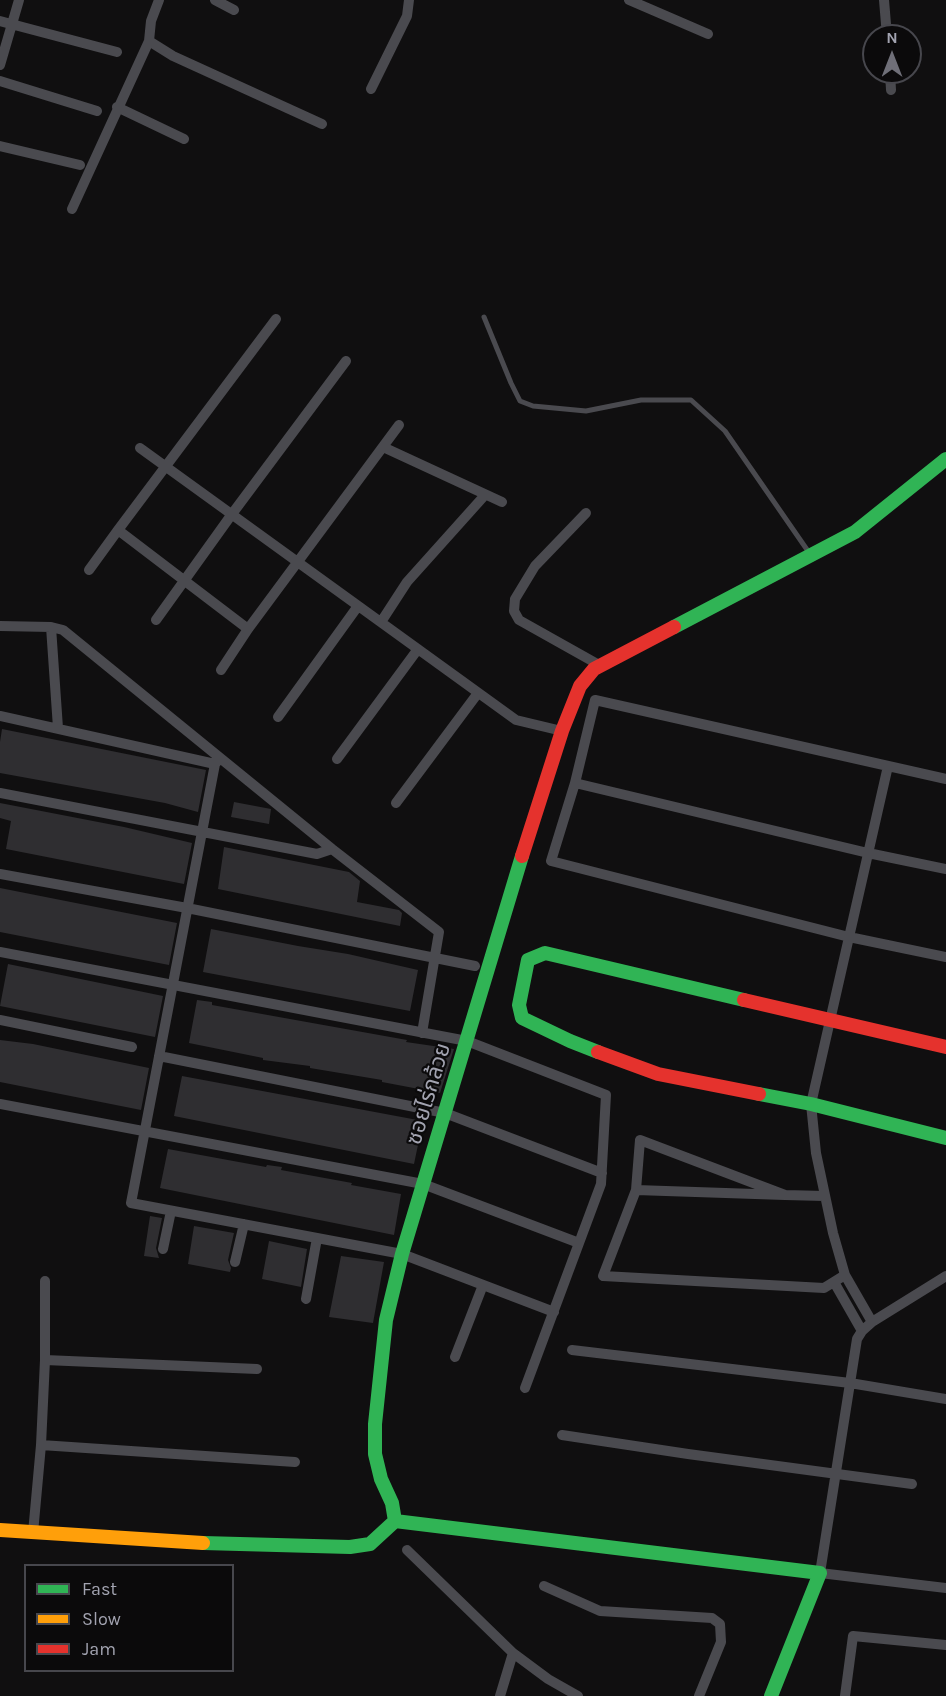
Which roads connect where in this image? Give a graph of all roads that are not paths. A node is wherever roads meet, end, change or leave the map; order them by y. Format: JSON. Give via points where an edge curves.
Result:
{"nodes":[{"id":1,"x":19,"y":0,"type":"edge"},
{"id":2,"x":159,"y":0,"type":"edge"},
{"id":3,"x":215,"y":0,"type":"edge"},
{"id":4,"x":409,"y":0,"type":"edge"},
{"id":5,"x":630,"y":0,"type":"edge"},
{"id":6,"x":884,"y":0,"type":"edge"},
{"id":7,"x":234,"y":10,"type":"dead end"},
{"id":8,"x":0,"y":21,"type":"edge"},
{"id":9,"x":12,"y":24,"type":"junction"},
{"id":10,"x":886,"y":24,"type":"edge"},
{"id":11,"x":708,"y":34,"type":"dead end"},
{"id":12,"x":149,"y":41,"type":"junction"},
{"id":13,"x":117,"y":52,"type":"dead end"},
{"id":14,"x":0,"y":66,"type":"edge"},
{"id":15,"x":0,"y":81,"type":"edge"},
{"id":16,"x":891,"y":84,"type":"edge"},
{"id":17,"x":371,"y":89,"type":"dead end"},
{"id":18,"x":891,"y":90,"type":"dead end"},
{"id":19,"x":117,"y":107,"type":"junction"},
{"id":20,"x":97,"y":111,"type":"dead end"},
{"id":21,"x":322,"y":124,"type":"dead end"},
{"id":22,"x":184,"y":139,"type":"dead end"},
{"id":23,"x":0,"y":146,"type":"edge"},
{"id":24,"x":80,"y":165,"type":"dead end"},
{"id":25,"x":72,"y":209,"type":"dead end"},
{"id":26,"x":484,"y":317,"type":"dead end"},
{"id":27,"x":276,"y":319,"type":"dead end"},
{"id":28,"x":346,"y":361,"type":"dead end"},
{"id":29,"x":399,"y":425,"type":"dead end"},
{"id":30,"x":383,"y":447,"type":"junction"},
{"id":31,"x":140,"y":448,"type":"dead end"},
{"id":32,"x":946,"y":459,"type":"edge"},
{"id":33,"x":166,"y":467,"type":"junction"},
{"id":34,"x":485,"y":495,"type":"junction"},
{"id":35,"x":502,"y":502,"type":"dead end"},
{"id":36,"x":586,"y":513,"type":"dead end"},
{"id":37,"x":232,"y":514,"type":"junction"},
{"id":38,"x":118,"y":530,"type":"junction"},
{"id":39,"x":811,"y":555,"type":"junction"},
{"id":40,"x":298,"y":562,"type":"junction"},
{"id":41,"x":89,"y":570,"type":"dead end"},
{"id":42,"x":184,"y":581,"type":"junction"},
{"id":43,"x":358,"y":606,"type":"junction"},
{"id":44,"x":156,"y":620,"type":"dead end"},
{"id":45,"x":381,"y":622,"type":"junction"},
{"id":46,"x":0,"y":626,"type":"edge"},
{"id":47,"x":51,"y":627,"type":"junction"},
{"id":48,"x":248,"y":629,"type":"junction"},
{"id":49,"x":418,"y":649,"type":"junction"},
{"id":50,"x":601,"y":666,"type":"junction"},
{"id":51,"x":221,"y":670,"type":"dead end"},
{"id":52,"x":478,"y":693,"type":"junction"},
{"id":53,"x":0,"y":716,"type":"edge"},
{"id":54,"x":278,"y":717,"type":"dead end"},
{"id":55,"x":58,"y":728,"type":"junction"},
{"id":56,"x":561,"y":731,"type":"junction"},
{"id":57,"x":338,"y":759,"type":"dead end"},
{"id":58,"x":217,"y":761,"type":"junction"},
{"id":59,"x":888,"y":766,"type":"junction"},
{"id":60,"x":946,"y":779,"type":"edge"},
{"id":61,"x":575,"y":783,"type":"junction"},
{"id":62,"x":0,"y":793,"type":"edge"},
{"id":63,"x":396,"y":803,"type":"dead end"},
{"id":64,"x":202,"y":832,"type":"junction"},
{"id":65,"x":332,"y":849,"type":"junction"},
{"id":66,"x":868,"y":853,"type":"junction"},
{"id":67,"x":946,"y":869,"type":"edge"},
{"id":68,"x":0,"y":874,"type":"edge"},
{"id":69,"x":187,"y":908,"type":"junction"},
{"id":70,"x":849,"y":937,"type":"junction"},
{"id":71,"x":0,"y":952,"type":"edge"},
{"id":72,"x":946,"y":957,"type":"edge"},
{"id":73,"x":436,"y":958,"type":"junction"},
{"id":74,"x":475,"y":966,"type":"dead end"},
{"id":75,"x":173,"y":985,"type":"junction"},
{"id":76,"x":0,"y":1020,"type":"edge"},
{"id":77,"x":830,"y":1021,"type":"junction"},
{"id":78,"x":422,"y":1033,"type":"junction"},
{"id":79,"x":466,"y":1041,"type":"junction"},
{"id":80,"x":132,"y":1047,"type":"dead end"},
{"id":81,"x":946,"y":1047,"type":"edge"},
{"id":82,"x":159,"y":1056,"type":"junction"},
{"id":83,"x":0,"y":1104,"type":"edge"},
{"id":84,"x":811,"y":1104,"type":"junction"},
{"id":85,"x":445,"y":1113,"type":"junction"},
{"id":86,"x":145,"y":1131,"type":"junction"},
{"id":87,"x":946,"y":1138,"type":"edge"},
{"id":88,"x":602,"y":1173,"type":"junction"},
{"id":89,"x":423,"y":1184,"type":"junction"},
{"id":90,"x":636,"y":1190,"type":"junction"},
{"id":91,"x":785,"y":1195,"type":"junction"},
{"id":92,"x":824,"y":1196,"type":"junction"},
{"id":93,"x":171,"y":1211,"type":"junction"},
{"id":94,"x":244,"y":1224,"type":"junction"},
{"id":95,"x":317,"y":1238,"type":"junction"},
{"id":96,"x":579,"y":1243,"type":"junction"},
{"id":97,"x":164,"y":1249,"type":"dead end"},
{"id":98,"x":402,"y":1254,"type":"junction"},
{"id":99,"x":235,"y":1262,"type":"dead end"},
{"id":100,"x":845,"y":1275,"type":"junction"},
{"id":101,"x":946,"y":1276,"type":"edge"},
{"id":102,"x":45,"y":1281,"type":"dead end"},
{"id":103,"x":834,"y":1282,"type":"junction"},
{"id":104,"x":483,"y":1285,"type":"junction"},
{"id":105,"x":306,"y":1299,"type":"dead end"},
{"id":106,"x":554,"y":1312,"type":"junction"},
{"id":107,"x":872,"y":1323,"type":"junction"},
{"id":108,"x":862,"y":1331,"type":"junction"},
{"id":109,"x":572,"y":1350,"type":"dead end"},
{"id":110,"x":455,"y":1357,"type":"dead end"},
{"id":111,"x":45,"y":1360,"type":"junction"},
{"id":112,"x":257,"y":1369,"type":"dead end"},
{"id":113,"x":850,"y":1383,"type":"junction"},
{"id":114,"x":525,"y":1388,"type":"dead end"},
{"id":115,"x":946,"y":1400,"type":"edge"},
{"id":116,"x":562,"y":1435,"type":"dead end"},
{"id":117,"x":41,"y":1445,"type":"junction"},
{"id":118,"x":295,"y":1462,"type":"dead end"},
{"id":119,"x":835,"y":1474,"type":"junction"},
{"id":120,"x":912,"y":1484,"type":"dead end"},
{"id":121,"x":395,"y":1521,"type":"junction"},
{"id":122,"x":0,"y":1530,"type":"edge"},
{"id":123,"x":33,"y":1533,"type":"junction"},
{"id":124,"x":407,"y":1550,"type":"dead end"},
{"id":125,"x":820,"y":1573,"type":"junction"},
{"id":126,"x":544,"y":1586,"type":"dead end"},
{"id":127,"x":946,"y":1588,"type":"edge"},
{"id":128,"x":946,"y":1645,"type":"edge"},
{"id":129,"x":513,"y":1653,"type":"junction"},
{"id":130,"x":500,"y":1696,"type":"edge"},
{"id":131,"x":578,"y":1696,"type":"edge"},
{"id":132,"x":699,"y":1696,"type":"edge"},
{"id":133,"x":771,"y":1696,"type":"edge"},
{"id":134,"x":845,"y":1696,"type":"edge"}],
"edges":[{"from":1,"to":9,"type":"street"},
{"from":2,"to":12,"type":"street"},
{"from":3,"to":7,"type":"street"},
{"from":4,"to":17,"type":"street","via":[[407,16]]},
{"from":5,"to":11,"type":"street"},
{"from":6,"to":10,"type":"street"},
{"from":8,"to":9,"type":"street"},
{"from":9,"to":13,"type":"street"},
{"from":9,"to":14,"type":"street"},
{"from":12,"to":19,"type":"street"},
{"from":12,"to":21,"type":"street"},
{"from":15,"to":20,"type":"street"},
{"from":16,"to":18,"type":"street"},
{"from":19,"to":22,"type":"street"},
{"from":19,"to":25,"type":"street"},
{"from":23,"to":24,"type":"street"},
{"from":26,"to":39,"type":"lane","via":[[519,401],[586,411],[641,400],[691,400],[724,431]]},
{"from":27,"to":33,"type":"street"},
{"from":28,"to":37,"type":"street"},
{"from":29,"to":30,"type":"street"},
{"from":30,"to":34,"type":"street"},
{"from":30,"to":40,"type":"street"},
{"from":31,"to":33,"type":"street"},
{"from":32,"to":39,"type":"street","via":[[855,532]]},
{"from":33,"to":37,"type":"street"},
{"from":33,"to":38,"type":"street"},
{"from":34,"to":35,"type":"street"},
{"from":34,"to":45,"type":"street","via":[[407,582]]},
{"from":36,"to":50,"type":"street","via":[[535,566],[515,599],[514,611],[519,620]]},
{"from":37,"to":40,"type":"street"},
{"from":37,"to":42,"type":"street"},
{"from":38,"to":41,"type":"street"},
{"from":38,"to":42,"type":"street"},
{"from":39,"to":50,"type":"street"},
{"from":40,"to":43,"type":"street"},
{"from":40,"to":48,"type":"street"},
{"from":42,"to":44,"type":"street"},
{"from":42,"to":48,"type":"street"},
{"from":43,"to":45,"type":"street"},
{"from":43,"to":54,"type":"street"},
{"from":45,"to":49,"type":"street"},
{"from":46,"to":47,"type":"street"},
{"from":47,"to":55,"type":"street"},
{"from":47,"to":58,"type":"street","via":[[63,630]]},
{"from":48,"to":51,"type":"street"},
{"from":49,"to":52,"type":"street"},
{"from":49,"to":57,"type":"street"},
{"from":50,"to":56,"type":"street","name":"ซอยไร่กล้วย","via":[[580,686]]},
{"from":52,"to":56,"type":"street","via":[[516,720]]},
{"from":52,"to":63,"type":"street"},
{"from":53,"to":55,"type":"street"},
{"from":55,"to":58,"type":"street"},
{"from":56,"to":79,"type":"street","name":"ซอยไร่กล้วย"},
{"from":58,"to":64,"type":"street"},
{"from":58,"to":65,"type":"street"},
{"from":59,"to":60,"type":"street"},
{"from":59,"to":61,"type":"street","via":[[595,700]]},
{"from":59,"to":66,"type":"street"},
{"from":61,"to":66,"type":"street"},
{"from":61,"to":70,"type":"street","via":[[550,861]]},
{"from":62,"to":64,"type":"street"},
{"from":64,"to":65,"type":"street","via":[[317,854]]},
{"from":64,"to":69,"type":"street"},
{"from":65,"to":73,"type":"street","via":[[439,932]]},
{"from":66,"to":67,"type":"street"},
{"from":66,"to":70,"type":"street"},
{"from":68,"to":69,"type":"street"},
{"from":69,"to":73,"type":"street"},
{"from":69,"to":75,"type":"street"},
{"from":70,"to":72,"type":"street"},
{"from":70,"to":77,"type":"street"},
{"from":71,"to":75,"type":"street"},
{"from":73,"to":74,"type":"street"},
{"from":73,"to":78,"type":"street"},
{"from":75,"to":78,"type":"street"},
{"from":75,"to":82,"type":"street"},
{"from":76,"to":80,"type":"street"},
{"from":77,"to":81,"type":"street"},
{"from":77,"to":84,"type":"street"},
{"from":77,"to":84,"type":"street","via":[[545,952],[528,960],[519,1005],[522,1018],[658,1074]]},
{"from":78,"to":79,"type":"street"},
{"from":79,"to":85,"type":"street","name":"ซอยไร่กล้วย"},
{"from":79,"to":88,"type":"street","via":[[606,1095]]},
{"from":82,"to":85,"type":"street"},
{"from":82,"to":86,"type":"street"},
{"from":83,"to":86,"type":"street"},
{"from":84,"to":87,"type":"street"},
{"from":84,"to":92,"type":"street"},
{"from":85,"to":88,"type":"street"},
{"from":85,"to":89,"type":"street","name":"ซอยไร่กล้วย"},
{"from":86,"to":89,"type":"street"},
{"from":86,"to":93,"type":"street","via":[[131,1203]]},
{"from":88,"to":96,"type":"street","via":[[602,1184]]},
{"from":89,"to":96,"type":"street"},
{"from":89,"to":98,"type":"street","name":"ซอยไร่กล้วย"},
{"from":90,"to":91,"type":"street"},
{"from":90,"to":91,"type":"street","via":[[640,1140]]},
{"from":90,"to":103,"type":"street","via":[[603,1276],[824,1288]]},
{"from":91,"to":92,"type":"street"},
{"from":92,"to":100,"type":"street"},
{"from":93,"to":94,"type":"street"},
{"from":93,"to":97,"type":"street"},
{"from":94,"to":95,"type":"street"},
{"from":94,"to":99,"type":"street"},
{"from":95,"to":98,"type":"street"},
{"from":95,"to":105,"type":"street"},
{"from":96,"to":106,"type":"street"},
{"from":98,"to":104,"type":"street"},
{"from":98,"to":121,"type":"street","name":"ซอยไร่กล้วย","via":[[386,1320],[375,1424],[375,1454]]},
{"from":100,"to":103,"type":"street"},
{"from":100,"to":107,"type":"street"},
{"from":101,"to":107,"type":"street"},
{"from":102,"to":111,"type":"street"},
{"from":103,"to":108,"type":"street"},
{"from":104,"to":106,"type":"street"},
{"from":104,"to":110,"type":"street"},
{"from":106,"to":114,"type":"street"},
{"from":107,"to":108,"type":"street"},
{"from":108,"to":113,"type":"street","via":[[857,1339]]},
{"from":109,"to":113,"type":"street"},
{"from":111,"to":112,"type":"street"},
{"from":111,"to":117,"type":"street"},
{"from":113,"to":115,"type":"street"},
{"from":113,"to":119,"type":"street"},
{"from":116,"to":119,"type":"street"},
{"from":117,"to":118,"type":"street"},
{"from":117,"to":123,"type":"street"},
{"from":119,"to":120,"type":"street"},
{"from":119,"to":125,"type":"street"},
{"from":121,"to":123,"type":"street","via":[[370,1544],[350,1547]]},
{"from":121,"to":125,"type":"street"},
{"from":122,"to":123,"type":"street"},
{"from":124,"to":129,"type":"street"},
{"from":125,"to":127,"type":"street"},
{"from":125,"to":133,"type":"street"},
{"from":126,"to":132,"type":"street","via":[[600,1611],[712,1618],[720,1624],[722,1642]]},
{"from":128,"to":134,"type":"street","via":[[853,1636]]},
{"from":129,"to":130,"type":"street"},
{"from":129,"to":131,"type":"street"}]}
